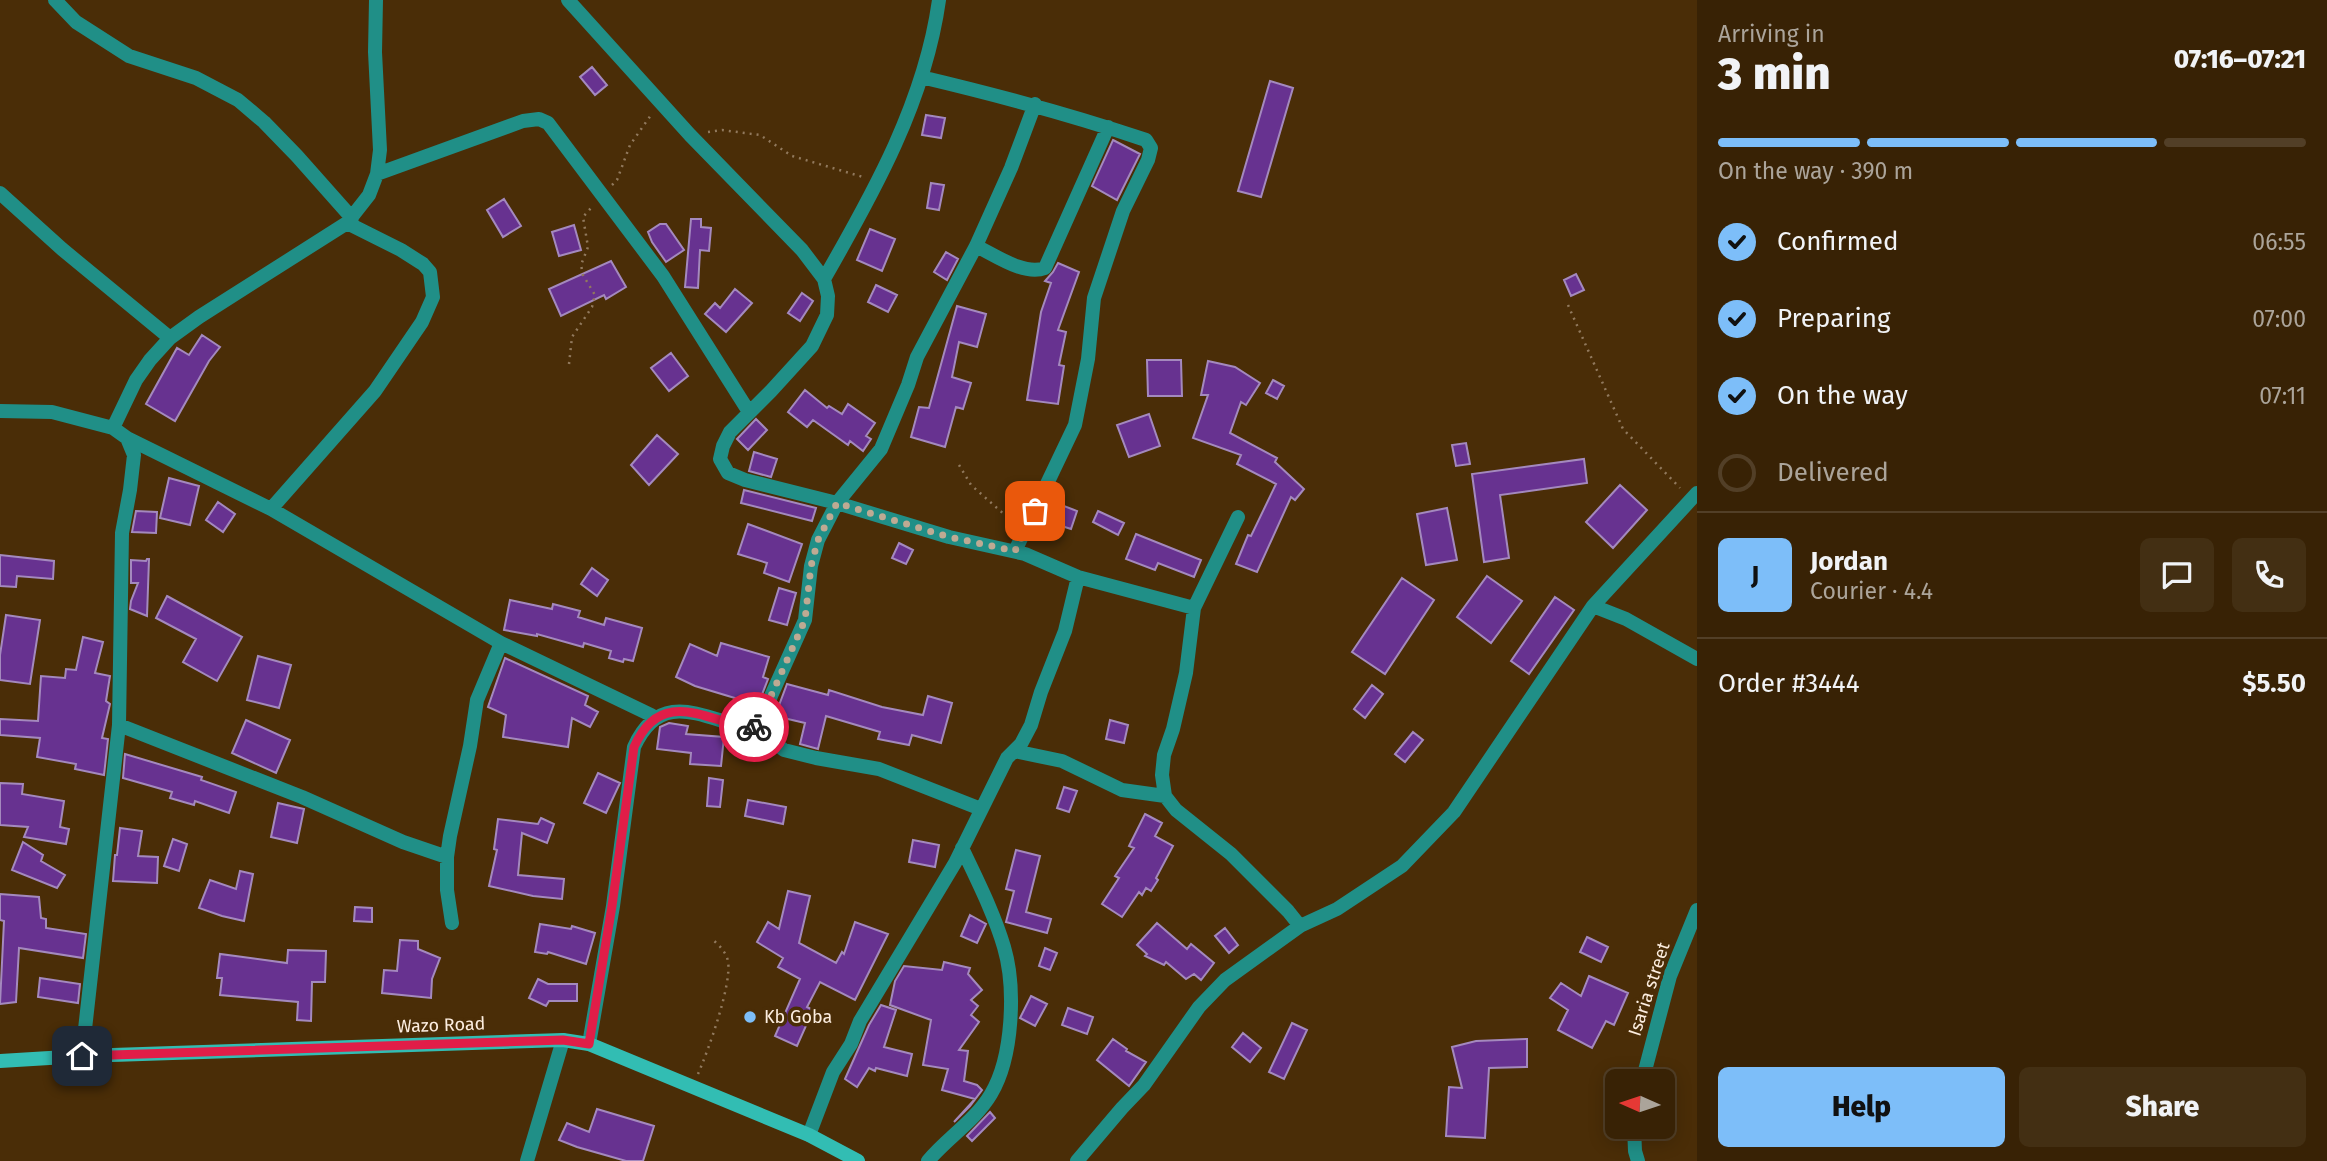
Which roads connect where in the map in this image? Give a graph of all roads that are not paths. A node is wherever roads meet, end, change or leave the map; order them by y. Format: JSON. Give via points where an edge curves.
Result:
{"nodes":[{"id":1,"x":55,"y":0,"type":"edge"},
{"id":2,"x":376,"y":0,"type":"edge"},
{"id":3,"x":568,"y":0,"type":"edge"},
{"id":4,"x":939,"y":0,"type":"edge"},
{"id":5,"x":921,"y":77,"type":"junction"},
{"id":6,"x":1035,"y":104,"type":"junction"},
{"id":7,"x":1108,"y":127,"type":"junction"},
{"id":8,"x":377,"y":174,"type":"junction"},
{"id":9,"x":0,"y":193,"type":"edge"},
{"id":10,"x":349,"y":221,"type":"junction"},
{"id":11,"x":976,"y":246,"type":"junction"},
{"id":12,"x":824,"y":279,"type":"junction"},
{"id":13,"x":170,"y":338,"type":"junction"},
{"id":14,"x":0,"y":411,"type":"edge"},
{"id":15,"x":749,"y":412,"type":"junction"},
{"id":16,"x":113,"y":428,"type":"junction"},
{"id":17,"x":127,"y":438,"type":"junction"},
{"id":18,"x":1694,"y":496,"type":"edge"},
{"id":19,"x":837,"y":503,"type":"junction"},
{"id":20,"x":271,"y":509,"type":"junction"},
{"id":21,"x":1238,"y":517,"type":"dead end"},
{"id":22,"x":1015,"y":551,"type":"junction"},
{"id":23,"x":1078,"y":578,"type":"junction"},
{"id":24,"x":1593,"y":606,"type":"junction"},
{"id":25,"x":1194,"y":608,"type":"junction"},
{"id":26,"x":501,"y":643,"type":"junction"},
{"id":27,"x":1697,"y":659,"type":"edge"},
{"id":28,"x":650,"y":722,"type":"junction"},
{"id":29,"x":120,"y":725,"type":"junction"},
{"id":30,"x":751,"y":729,"type":"junction"},
{"id":31,"x":1014,"y":751,"type":"junction"},
{"id":32,"x":1165,"y":796,"type":"junction"},
{"id":33,"x":981,"y":809,"type":"junction"},
{"id":34,"x":962,"y":848,"type":"junction"},
{"id":35,"x":447,"y":857,"type":"junction"},
{"id":36,"x":1697,"y":910,"type":"edge"},
{"id":37,"x":452,"y":923,"type":"dead end"},
{"id":38,"x":1300,"y":926,"type":"junction"},
{"id":39,"x":563,"y":1040,"type":"junction"},
{"id":40,"x":589,"y":1044,"type":"junction"},
{"id":41,"x":82,"y":1056,"type":"junction"},
{"id":42,"x":0,"y":1061,"type":"edge"},
{"id":43,"x":1645,"y":1069,"type":"edge"},
{"id":44,"x":809,"y":1135,"type":"junction"},
{"id":45,"x":1634,"y":1139,"type":"edge"},
{"id":46,"x":527,"y":1161,"type":"edge"},
{"id":47,"x":858,"y":1161,"type":"edge"},
{"id":48,"x":928,"y":1161,"type":"edge"},
{"id":49,"x":1077,"y":1161,"type":"edge"},
{"id":50,"x":1638,"y":1161,"type":"edge"}],
"edges":[{"from":1,"to":10,"type":"street","via":[[76,22],[129,56],[196,78],[238,100],[297,156]]},
{"from":2,"to":8,"type":"street"},
{"from":3,"to":12,"type":"street"},
{"from":4,"to":5,"type":"street"},
{"from":5,"to":6,"type":"street"},
{"from":5,"to":12,"type":"street","via":[[878,182]]},
{"from":6,"to":7,"type":"street"},
{"from":6,"to":11,"type":"street"},
{"from":7,"to":11,"type":"street","via":[[1045,268],[1024,269]]},
{"from":7,"to":22,"type":"street","via":[[1146,140],[1151,148],[1123,211],[1094,298],[1088,359],[1074,425]]},
{"from":8,"to":10,"type":"street","via":[[369,195]]},
{"from":8,"to":15,"type":"street","via":[[523,121],[548,123],[669,285]]},
{"from":9,"to":13,"type":"street"},
{"from":10,"to":13,"type":"street"},
{"from":10,"to":20,"type":"street","via":[[423,264],[430,272],[433,297],[422,322],[375,391]]},
{"from":11,"to":19,"type":"street","via":[[917,357],[881,449]]},
{"from":12,"to":15,"type":"street","via":[[827,315],[812,346]]},
{"from":13,"to":16,"type":"street","via":[[136,380]]},
{"from":14,"to":16,"type":"street","via":[[52,412]]},
{"from":15,"to":19,"type":"street","via":[[723,446],[720,458],[728,473]]},
{"from":16,"to":17,"type":"street"},
{"from":17,"to":20,"type":"street"},
{"from":17,"to":29,"type":"street","via":[[133,463],[122,533]]},
{"from":18,"to":24,"type":"street"},
{"from":19,"to":22,"type":"street","via":[[949,537]]},
{"from":19,"to":30,"type":"street","via":[[818,540],[805,620],[765,715]]},
{"from":20,"to":26,"type":"street"},
{"from":21,"to":25,"type":"street"},
{"from":22,"to":23,"type":"street"},
{"from":23,"to":25,"type":"street"},
{"from":23,"to":31,"type":"street","via":[[1065,631],[1031,725]]},
{"from":24,"to":27,"type":"street"},
{"from":24,"to":38,"type":"street","via":[[1454,812],[1402,866],[1337,909]]},
{"from":25,"to":32,"type":"street","via":[[1186,673],[1164,755]]},
{"from":26,"to":28,"type":"street","via":[[651,715]]},
{"from":26,"to":35,"type":"street","via":[[477,700]]},
{"from":28,"to":30,"type":"street","via":[[677,710],[692,711]]},
{"from":28,"to":40,"type":"street","via":[[634,747]]},
{"from":29,"to":35,"type":"street"},
{"from":29,"to":41,"type":"street"},
{"from":30,"to":33,"type":"street","via":[[784,750],[879,769]]},
{"from":31,"to":32,"type":"street","via":[[1062,761],[1122,790]]},
{"from":31,"to":33,"type":"street"},
{"from":32,"to":38,"type":"street","via":[[1231,854]]},
{"from":33,"to":34,"type":"street"},
{"from":34,"to":44,"type":"street","via":[[860,1021],[833,1072]]},
{"from":34,"to":48,"type":"street","via":[[1005,950],[1011,1005],[1006,1060],[991,1094]]},
{"from":35,"to":37,"type":"street"},
{"from":36,"to":43,"type":"street","name":"Isaria street","via":[[1670,976]]},
{"from":38,"to":49,"type":"street","via":[[1225,980],[1199,1007],[1144,1085]]},
{"from":39,"to":40,"type":"main road","name":"Wazo Road"},
{"from":39,"to":41,"type":"main road","name":"Wazo Road"},
{"from":39,"to":46,"type":"street"},
{"from":40,"to":44,"type":"main road","name":"Wazo Road"},
{"from":41,"to":42,"type":"main road","name":"Wazo Road"},
{"from":44,"to":47,"type":"main road","name":"Wazo Road"},
{"from":45,"to":50,"type":"street"}]}
